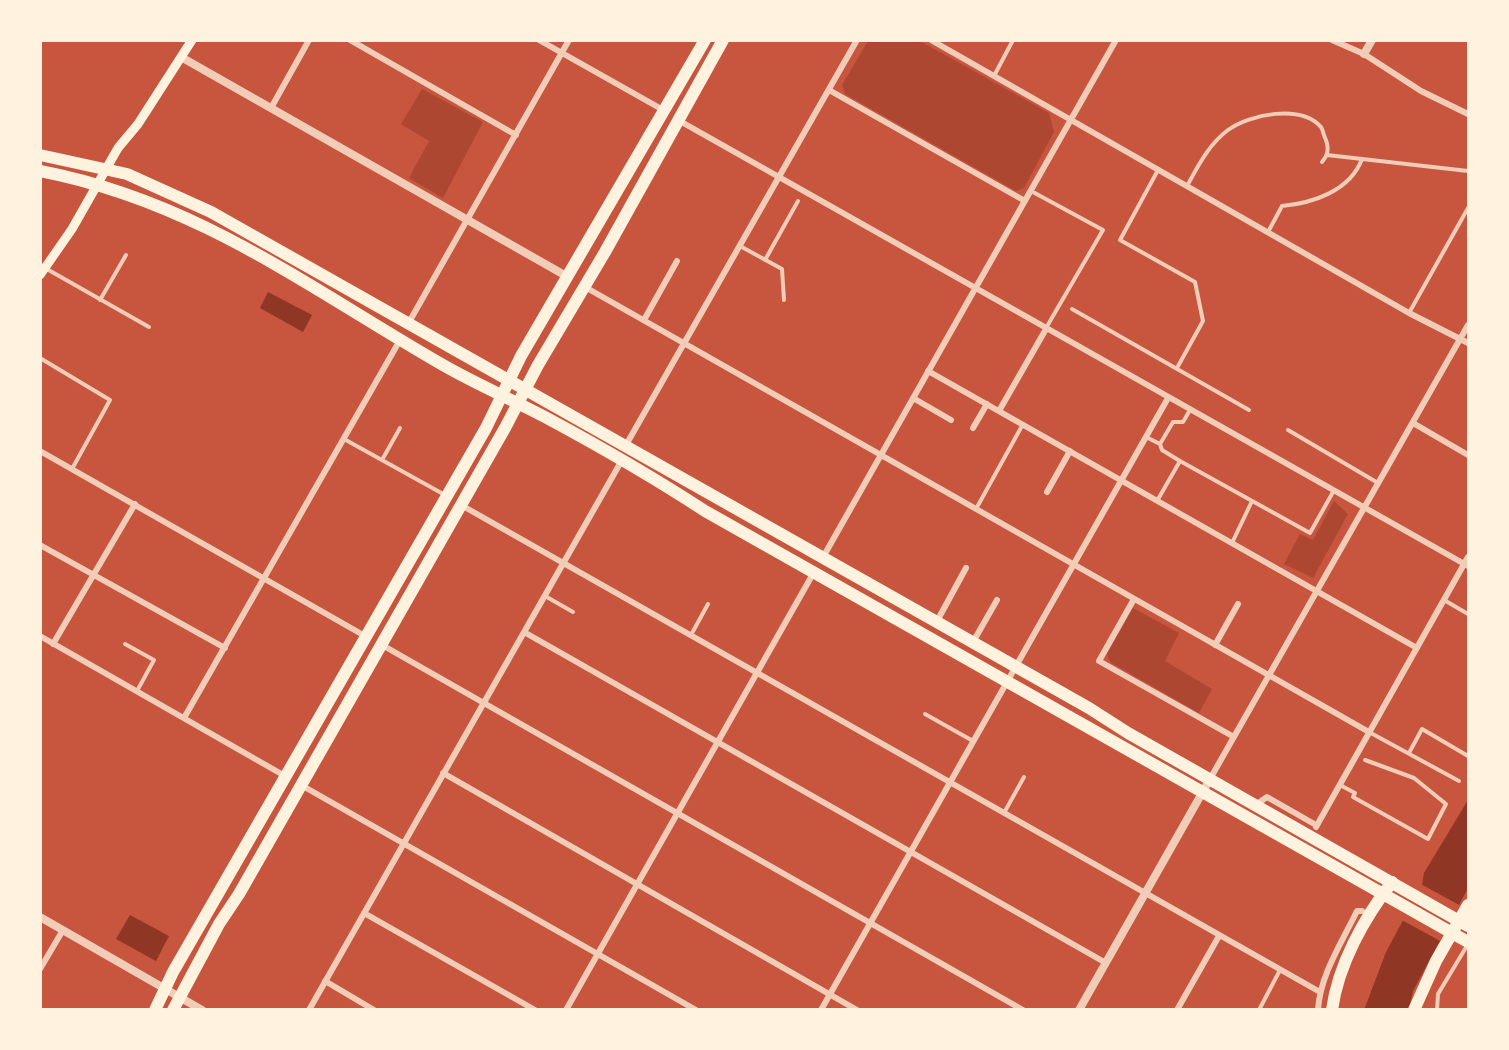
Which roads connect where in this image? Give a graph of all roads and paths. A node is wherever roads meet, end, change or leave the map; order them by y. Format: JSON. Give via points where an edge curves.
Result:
{"nodes":[{"id":1,"x":192,"y":40,"type":"edge"},
{"id":2,"x":309,"y":40,"type":"edge"},
{"id":3,"x":350,"y":40,"type":"edge"},
{"id":4,"x":539,"y":40,"type":"edge"},
{"id":5,"x":569,"y":40,"type":"edge"},
{"id":6,"x":705,"y":40,"type":"edge"},
{"id":7,"x":723,"y":40,"type":"edge"},
{"id":8,"x":857,"y":40,"type":"edge"},
{"id":9,"x":932,"y":40,"type":"edge"},
{"id":10,"x":1013,"y":40,"type":"edge"},
{"id":11,"x":1116,"y":40,"type":"edge"},
{"id":12,"x":1332,"y":40,"type":"edge"},
{"id":13,"x":1372,"y":40,"type":"edge"},
{"id":14,"x":562,"y":53,"type":"junction"},
{"id":15,"x":1364,"y":54,"type":"junction"},
{"id":16,"x":181,"y":57,"type":"junction"},
{"id":17,"x":993,"y":76,"type":"junction"},
{"id":18,"x":829,"y":90,"type":"junction"},
{"id":19,"x":271,"y":108,"type":"junction"},
{"id":20,"x":665,"y":111,"type":"junction"},
{"id":21,"x":1468,"y":114,"type":"edge"},
{"id":22,"x":678,"y":120,"type":"junction"},
{"id":23,"x":1071,"y":120,"type":"junction"},
{"id":24,"x":516,"y":135,"type":"junction"},
{"id":25,"x":40,"y":155,"type":"edge"},
{"id":26,"x":1328,"y":155,"type":"junction"},
{"id":27,"x":1362,"y":159,"type":"junction"},
{"id":28,"x":1322,"y":162,"type":"dead end"},
{"id":29,"x":107,"y":168,"type":"junction"},
{"id":30,"x":1158,"y":170,"type":"junction"},
{"id":31,"x":40,"y":171,"type":"edge"},
{"id":32,"x":1468,"y":171,"type":"edge"},
{"id":33,"x":780,"y":177,"type":"junction"},
{"id":34,"x":97,"y":184,"type":"junction"},
{"id":35,"x":1187,"y":186,"type":"junction"},
{"id":36,"x":1031,"y":191,"type":"junction"},
{"id":37,"x":798,"y":201,"type":"dead end"},
{"id":38,"x":1025,"y":201,"type":"junction"},
{"id":39,"x":1468,"y":208,"type":"edge"},
{"id":40,"x":467,"y":220,"type":"junction"},
{"id":41,"x":1268,"y":232,"type":"junction"},
{"id":42,"x":741,"y":246,"type":"junction"},
{"id":43,"x":126,"y":255,"type":"dead end"},
{"id":44,"x":765,"y":260,"type":"junction"},
{"id":45,"x":677,"y":261,"type":"dead end"},
{"id":46,"x":43,"y":271,"type":"edge"},
{"id":47,"x":568,"y":277,"type":"junction"},
{"id":48,"x":585,"y":287,"type":"junction"},
{"id":49,"x":975,"y":288,"type":"junction"},
{"id":50,"x":100,"y":300,"type":"junction"},
{"id":51,"x":784,"y":300,"type":"dead end"},
{"id":52,"x":1072,"y":309,"type":"dead end"},
{"id":53,"x":1410,"y":313,"type":"junction"},
{"id":54,"x":644,"y":320,"type":"junction"},
{"id":55,"x":408,"y":324,"type":"junction"},
{"id":56,"x":1468,"y":325,"type":"edge"},
{"id":57,"x":149,"y":327,"type":"dead end"},
{"id":58,"x":1046,"y":329,"type":"junction"},
{"id":59,"x":1461,"y":339,"type":"junction"},
{"id":60,"x":400,"y":340,"type":"junction"},
{"id":61,"x":685,"y":343,"type":"junction"},
{"id":62,"x":1468,"y":343,"type":"edge"},
{"id":63,"x":40,"y":358,"type":"edge"},
{"id":64,"x":1177,"y":368,"type":"junction"},
{"id":65,"x":928,"y":371,"type":"junction"},
{"id":66,"x":510,"y":380,"type":"junction"},
{"id":67,"x":525,"y":389,"type":"junction"},
{"id":68,"x":502,"y":396,"type":"junction"},
{"id":69,"x":913,"y":398,"type":"junction"},
{"id":70,"x":1168,"y":398,"type":"junction"},
{"id":71,"x":518,"y":404,"type":"junction"},
{"id":72,"x":987,"y":404,"type":"junction"},
{"id":73,"x":1190,"y":410,"type":"junction"},
{"id":74,"x":1249,"y":410,"type":"dead end"},
{"id":75,"x":999,"y":411,"type":"junction"},
{"id":76,"x":951,"y":420,"type":"dead end"},
{"id":77,"x":1413,"y":423,"type":"junction"},
{"id":78,"x":1023,"y":424,"type":"junction"},
{"id":79,"x":400,"y":428,"type":"dead end"},
{"id":80,"x":973,"y":428,"type":"dead end"},
{"id":81,"x":1287,"y":430,"type":"dead end"},
{"id":82,"x":1146,"y":437,"type":"junction"},
{"id":83,"x":344,"y":439,"type":"junction"},
{"id":84,"x":1160,"y":444,"type":"junction"},
{"id":85,"x":626,"y":446,"type":"junction"},
{"id":86,"x":40,"y":451,"type":"edge"},
{"id":87,"x":1070,"y":452,"type":"junction"},
{"id":88,"x":880,"y":455,"type":"junction"},
{"id":89,"x":1468,"y":455,"type":"edge"},
{"id":90,"x":382,"y":460,"type":"junction"},
{"id":91,"x":622,"y":460,"type":"junction"},
{"id":92,"x":1180,"y":461,"type":"junction"},
{"id":93,"x":72,"y":469,"type":"junction"},
{"id":94,"x":1121,"y":480,"type":"junction"},
{"id":95,"x":1379,"y":483,"type":"junction"},
{"id":96,"x":1047,"y":492,"type":"dead end"},
{"id":97,"x":1333,"y":492,"type":"junction"},
{"id":98,"x":447,"y":496,"type":"junction"},
{"id":99,"x":1157,"y":501,"type":"junction"},
{"id":100,"x":1252,"y":501,"type":"junction"},
{"id":101,"x":135,"y":504,"type":"junction"},
{"id":102,"x":462,"y":505,"type":"junction"},
{"id":103,"x":1364,"y":507,"type":"junction"},
{"id":104,"x":975,"y":509,"type":"junction"},
{"id":105,"x":1232,"y":543,"type":"junction"},
{"id":106,"x":40,"y":545,"type":"edge"},
{"id":107,"x":1468,"y":557,"type":"edge"},
{"id":108,"x":822,"y":559,"type":"junction"},
{"id":109,"x":563,"y":563,"type":"junction"},
{"id":110,"x":1073,"y":565,"type":"junction"},
{"id":111,"x":1466,"y":565,"type":"edge"},
{"id":112,"x":966,"y":568,"type":"dead end"},
{"id":113,"x":815,"y":571,"type":"junction"},
{"id":114,"x":93,"y":575,"type":"junction"},
{"id":115,"x":264,"y":578,"type":"junction"},
{"id":116,"x":1317,"y":591,"type":"junction"},
{"id":117,"x":544,"y":595,"type":"junction"},
{"id":118,"x":1134,"y":599,"type":"junction"},
{"id":119,"x":997,"y":600,"type":"dead end"},
{"id":120,"x":1444,"y":600,"type":"junction"},
{"id":121,"x":1238,"y":603,"type":"dead end"},
{"id":122,"x":708,"y":604,"type":"dead end"},
{"id":123,"x":573,"y":612,"type":"dead end"},
{"id":124,"x":1468,"y":614,"type":"edge"},
{"id":125,"x":936,"y":623,"type":"junction"},
{"id":126,"x":524,"y":632,"type":"junction"},
{"id":127,"x":690,"y":635,"type":"junction"},
{"id":128,"x":40,"y":636,"type":"edge"},
{"id":129,"x":365,"y":636,"type":"junction"},
{"id":130,"x":972,"y":643,"type":"junction"},
{"id":131,"x":53,"y":644,"type":"junction"},
{"id":132,"x":125,"y":644,"type":"dead end"},
{"id":133,"x":381,"y":645,"type":"junction"},
{"id":134,"x":1215,"y":645,"type":"junction"},
{"id":135,"x":225,"y":648,"type":"junction"},
{"id":136,"x":1417,"y":648,"type":"junction"},
{"id":137,"x":1016,"y":666,"type":"junction"},
{"id":138,"x":756,"y":673,"type":"junction"},
{"id":139,"x":1270,"y":675,"type":"junction"},
{"id":140,"x":1007,"y":682,"type":"junction"},
{"id":141,"x":137,"y":691,"type":"junction"},
{"id":142,"x":483,"y":703,"type":"junction"},
{"id":143,"x":926,"y":714,"type":"dead end"},
{"id":144,"x":184,"y":718,"type":"junction"},
{"id":145,"x":1369,"y":732,"type":"junction"},
{"id":146,"x":1234,"y":737,"type":"junction"},
{"id":147,"x":717,"y":741,"type":"junction"},
{"id":148,"x":974,"y":741,"type":"junction"},
{"id":149,"x":1409,"y":753,"type":"junction"},
{"id":150,"x":1468,"y":756,"type":"edge"},
{"id":151,"x":1365,"y":760,"type":"dead end"},
{"id":152,"x":443,"y":773,"type":"junction"},
{"id":153,"x":285,"y":776,"type":"junction"},
{"id":154,"x":1024,"y":777,"type":"dead end"},
{"id":155,"x":1210,"y":779,"type":"junction"},
{"id":156,"x":1459,"y":781,"type":"dead end"},
{"id":157,"x":949,"y":783,"type":"junction"},
{"id":158,"x":301,"y":785,"type":"junction"},
{"id":159,"x":1339,"y":785,"type":"junction"},
{"id":160,"x":1202,"y":794,"type":"junction"},
{"id":161,"x":1257,"y":804,"type":"junction"},
{"id":162,"x":677,"y":813,"type":"junction"},
{"id":163,"x":1004,"y":813,"type":"junction"},
{"id":164,"x":403,"y":842,"type":"junction"},
{"id":165,"x":910,"y":851,"type":"junction"},
{"id":166,"x":637,"y":884,"type":"junction"},
{"id":167,"x":1397,"y":885,"type":"junction"},
{"id":168,"x":1145,"y":893,"type":"junction"},
{"id":169,"x":1383,"y":893,"type":"junction"},
{"id":170,"x":1468,"y":905,"type":"edge"},
{"id":171,"x":1368,"y":910,"type":"junction"},
{"id":172,"x":364,"y":913,"type":"junction"},
{"id":173,"x":40,"y":917,"type":"edge"},
{"id":174,"x":870,"y":922,"type":"junction"},
{"id":175,"x":1467,"y":925,"type":"edge"},
{"id":176,"x":63,"y":930,"type":"junction"},
{"id":177,"x":1219,"y":936,"type":"junction"},
{"id":178,"x":1464,"y":940,"type":"edge"},
{"id":179,"x":597,"y":953,"type":"junction"},
{"id":180,"x":1106,"y":963,"type":"junction"},
{"id":181,"x":40,"y":969,"type":"edge"},
{"id":182,"x":1280,"y":970,"type":"junction"},
{"id":183,"x":325,"y":981,"type":"junction"},
{"id":184,"x":166,"y":989,"type":"junction"},
{"id":185,"x":1320,"y":992,"type":"junction"},
{"id":186,"x":830,"y":993,"type":"junction"},
{"id":187,"x":179,"y":997,"type":"junction"},
{"id":188,"x":155,"y":1010,"type":"edge"},
{"id":189,"x":173,"y":1010,"type":"edge"},
{"id":190,"x":202,"y":1010,"type":"edge"},
{"id":191,"x":309,"y":1010,"type":"edge"},
{"id":192,"x":374,"y":1010,"type":"edge"},
{"id":193,"x":535,"y":1010,"type":"edge"},
{"id":194,"x":566,"y":1010,"type":"edge"},
{"id":195,"x":696,"y":1010,"type":"edge"},
{"id":196,"x":821,"y":1010,"type":"edge"},
{"id":197,"x":857,"y":1010,"type":"edge"},
{"id":198,"x":1023,"y":1010,"type":"edge"},
{"id":199,"x":1079,"y":1010,"type":"edge"},
{"id":200,"x":1177,"y":1010,"type":"edge"},
{"id":201,"x":1258,"y":1010,"type":"edge"},
{"id":202,"x":1318,"y":1010,"type":"edge"},
{"id":203,"x":1332,"y":1010,"type":"edge"},
{"id":204,"x":1414,"y":1010,"type":"edge"},
{"id":205,"x":1437,"y":1010,"type":"edge"}],
"edges":[{"from":1,"to":16,"type":"main road"},
{"from":2,"to":19,"type":"street"},
{"from":3,"to":24,"type":"street"},
{"from":4,"to":14,"type":"street"},
{"from":5,"to":14,"type":"street"},
{"from":6,"to":20,"type":"highway"},
{"from":7,"to":22,"type":"highway"},
{"from":8,"to":18,"type":"street"},
{"from":9,"to":17,"type":"street"},
{"from":10,"to":17,"type":"lane"},
{"from":11,"to":23,"type":"street"},
{"from":12,"to":15,"type":"street"},
{"from":13,"to":15,"type":"street"},
{"from":14,"to":20,"type":"street"},
{"from":14,"to":24,"type":"street"},
{"from":15,"to":21,"type":"street","via":[[1421,91]]},
{"from":16,"to":19,"type":"street"},
{"from":16,"to":29,"type":"main road"},
{"from":17,"to":23,"type":"street"},
{"from":18,"to":33,"type":"street"},
{"from":18,"to":38,"type":"street"},
{"from":19,"to":40,"type":"street"},
{"from":20,"to":47,"type":"highway"},
{"from":22,"to":33,"type":"street"},
{"from":22,"to":48,"type":"highway"},
{"from":23,"to":30,"type":"street"},
{"from":23,"to":36,"type":"street"},
{"from":24,"to":40,"type":"street"},
{"from":25,"to":29,"type":"highway"},
{"from":26,"to":27,"type":"lane"},
{"from":26,"to":28,"type":"lane"},
{"from":26,"to":35,"type":"lane","via":[[1321,127],[1303,116],[1263,117],[1229,129],[1214,142]]},
{"from":27,"to":32,"type":"lane"},
{"from":27,"to":41,"type":"lane","via":[[1359,169],[1345,183],[1324,197],[1282,206]]},
{"from":29,"to":34,"type":"main road"},
{"from":29,"to":55,"type":"highway","via":[[211,212]]},
{"from":30,"to":35,"type":"street"},
{"from":30,"to":64,"type":"lane","via":[[1120,240],[1194,282],[1203,321]]},
{"from":31,"to":34,"type":"highway"},
{"from":33,"to":42,"type":"street"},
{"from":33,"to":49,"type":"street"},
{"from":34,"to":46,"type":"main road"},
{"from":34,"to":60,"type":"highway","via":[[156,203],[210,227]]},
{"from":35,"to":41,"type":"street"},
{"from":36,"to":38,"type":"street"},
{"from":36,"to":58,"type":"lane","via":[[1103,230]]},
{"from":37,"to":44,"type":"lane"},
{"from":38,"to":49,"type":"street"},
{"from":39,"to":53,"type":"lane"},
{"from":40,"to":47,"type":"street"},
{"from":40,"to":55,"type":"street"},
{"from":41,"to":53,"type":"street"},
{"from":42,"to":44,"type":"lane"},
{"from":42,"to":61,"type":"street"},
{"from":43,"to":50,"type":"lane"},
{"from":44,"to":51,"type":"lane","via":[[782,269]]},
{"from":45,"to":54,"type":"street"},
{"from":46,"to":50,"type":"lane"},
{"from":47,"to":66,"type":"highway"},
{"from":48,"to":54,"type":"street"},
{"from":48,"to":67,"type":"highway"},
{"from":49,"to":58,"type":"street"},
{"from":49,"to":65,"type":"street"},
{"from":50,"to":57,"type":"lane"},
{"from":52,"to":64,"type":"lane"},
{"from":53,"to":59,"type":"street"},
{"from":54,"to":61,"type":"street"},
{"from":55,"to":66,"type":"highway"},
{"from":56,"to":59,"type":"street"},
{"from":58,"to":70,"type":"street"},
{"from":58,"to":75,"type":"street"},
{"from":59,"to":62,"type":"street"},
{"from":59,"to":77,"type":"street"},
{"from":60,"to":68,"type":"highway"},
{"from":60,"to":83,"type":"street"},
{"from":61,"to":85,"type":"street"},
{"from":61,"to":88,"type":"street"},
{"from":63,"to":93,"type":"lane","via":[[110,400]]},
{"from":64,"to":74,"type":"lane"},
{"from":65,"to":69,"type":"street"},
{"from":65,"to":72,"type":"street"},
{"from":66,"to":67,"type":"highway"},
{"from":66,"to":68,"type":"highway"},
{"from":67,"to":71,"type":"highway"},
{"from":67,"to":85,"type":"highway"},
{"from":68,"to":71,"type":"highway"},
{"from":68,"to":98,"type":"highway"},
{"from":69,"to":76,"type":"street"},
{"from":69,"to":88,"type":"street"},
{"from":70,"to":73,"type":"street"},
{"from":70,"to":82,"type":"street"},
{"from":71,"to":91,"type":"highway"},
{"from":71,"to":102,"type":"highway"},
{"from":72,"to":75,"type":"street"},
{"from":72,"to":80,"type":"street"},
{"from":73,"to":84,"type":"lane","via":[[1183,422],[1173,422]]},
{"from":73,"to":97,"type":"street"},
{"from":75,"to":78,"type":"street"},
{"from":77,"to":89,"type":"street"},
{"from":77,"to":95,"type":"street"},
{"from":78,"to":87,"type":"street"},
{"from":78,"to":104,"type":"lane"},
{"from":79,"to":90,"type":"lane"},
{"from":81,"to":95,"type":"lane"},
{"from":82,"to":84,"type":"lane"},
{"from":82,"to":94,"type":"street"},
{"from":83,"to":90,"type":"lane"},
{"from":83,"to":115,"type":"street"},
{"from":84,"to":92,"type":"lane","via":[[1162,450]]},
{"from":85,"to":108,"type":"highway"},
{"from":86,"to":93,"type":"street"},
{"from":87,"to":94,"type":"street"},
{"from":87,"to":96,"type":"street"},
{"from":88,"to":104,"type":"street"},
{"from":88,"to":108,"type":"street"},
{"from":90,"to":98,"type":"lane"},
{"from":91,"to":109,"type":"street"},
{"from":91,"to":113,"type":"highway"},
{"from":92,"to":99,"type":"lane"},
{"from":92,"to":100,"type":"lane"},
{"from":93,"to":101,"type":"street"},
{"from":94,"to":99,"type":"street"},
{"from":94,"to":110,"type":"street"},
{"from":95,"to":103,"type":"street"},
{"from":97,"to":100,"type":"lane","via":[[1310,533]]},
{"from":97,"to":103,"type":"street"},
{"from":98,"to":129,"type":"highway"},
{"from":99,"to":105,"type":"street"},
{"from":100,"to":105,"type":"lane"},
{"from":101,"to":114,"type":"street"},
{"from":101,"to":115,"type":"street"},
{"from":102,"to":109,"type":"street"},
{"from":102,"to":133,"type":"highway"},
{"from":103,"to":111,"type":"street"},
{"from":103,"to":116,"type":"street"},
{"from":104,"to":110,"type":"street"},
{"from":105,"to":116,"type":"street"},
{"from":106,"to":114,"type":"street"},
{"from":107,"to":111,"type":"street"},
{"from":108,"to":125,"type":"highway"},
{"from":109,"to":117,"type":"street"},
{"from":109,"to":127,"type":"street"},
{"from":110,"to":118,"type":"street"},
{"from":110,"to":137,"type":"street"},
{"from":111,"to":120,"type":"street"},
{"from":112,"to":125,"type":"street"},
{"from":113,"to":138,"type":"street"},
{"from":113,"to":140,"type":"highway"},
{"from":114,"to":131,"type":"street"},
{"from":114,"to":135,"type":"street"},
{"from":115,"to":129,"type":"street"},
{"from":115,"to":135,"type":"street"},
{"from":116,"to":136,"type":"street"},
{"from":116,"to":139,"type":"street"},
{"from":117,"to":123,"type":"lane"},
{"from":117,"to":126,"type":"street"},
{"from":118,"to":134,"type":"street"},
{"from":118,"to":146,"type":"street","via":[[1099,661]]},
{"from":119,"to":130,"type":"street"},
{"from":120,"to":124,"type":"lane"},
{"from":120,"to":136,"type":"street"},
{"from":121,"to":134,"type":"street"},
{"from":122,"to":127,"type":"lane"},
{"from":125,"to":130,"type":"highway"},
{"from":126,"to":142,"type":"street"},
{"from":126,"to":147,"type":"street"},
{"from":127,"to":138,"type":"street"},
{"from":128,"to":131,"type":"street"},
{"from":129,"to":153,"type":"highway"},
{"from":130,"to":137,"type":"highway"},
{"from":131,"to":141,"type":"street"},
{"from":132,"to":141,"type":"lane","via":[[154,660]]},
{"from":133,"to":142,"type":"street"},
{"from":133,"to":158,"type":"highway"},
{"from":134,"to":139,"type":"street"},
{"from":135,"to":144,"type":"street"},
{"from":136,"to":145,"type":"street"},
{"from":137,"to":140,"type":"street"},
{"from":137,"to":155,"type":"highway"},
{"from":138,"to":147,"type":"street"},
{"from":138,"to":157,"type":"street"},
{"from":139,"to":145,"type":"street"},
{"from":139,"to":146,"type":"street"},
{"from":140,"to":148,"type":"street"},
{"from":140,"to":160,"type":"highway"},
{"from":141,"to":144,"type":"street"},
{"from":142,"to":152,"type":"street"},
{"from":142,"to":162,"type":"street"},
{"from":143,"to":148,"type":"lane"},
{"from":144,"to":153,"type":"street"},
{"from":145,"to":149,"type":"lane"},
{"from":145,"to":159,"type":"street"},
{"from":146,"to":155,"type":"street"},
{"from":147,"to":162,"type":"street"},
{"from":147,"to":165,"type":"street"},
{"from":148,"to":157,"type":"street"},
{"from":149,"to":150,"type":"lane","via":[[1422,729]]},
{"from":149,"to":156,"type":"lane"},
{"from":151,"to":159,"type":"lane","via":[[1413,778],[1446,804],[1428,839]]},
{"from":152,"to":164,"type":"street"},
{"from":152,"to":166,"type":"street"},
{"from":153,"to":184,"type":"highway"},
{"from":154,"to":163,"type":"lane"},
{"from":155,"to":160,"type":"street"},
{"from":155,"to":161,"type":"highway"},
{"from":157,"to":163,"type":"street"},
{"from":157,"to":165,"type":"street"},
{"from":158,"to":164,"type":"street"},
{"from":158,"to":187,"type":"highway"},
{"from":159,"to":161,"type":"street","via":[[1316,826],[1267,797]]},
{"from":160,"to":168,"type":"street"},
{"from":160,"to":169,"type":"highway"},
{"from":161,"to":167,"type":"highway"},
{"from":162,"to":166,"type":"street"},
{"from":162,"to":174,"type":"street"},
{"from":163,"to":168,"type":"street"},
{"from":164,"to":172,"type":"street"},
{"from":164,"to":179,"type":"street"},
{"from":165,"to":174,"type":"street"},
{"from":165,"to":180,"type":"street"},
{"from":166,"to":179,"type":"street"},
{"from":166,"to":186,"type":"street"},
{"from":167,"to":169,"type":"highway"},
{"from":167,"to":175,"type":"highway"},
{"from":168,"to":177,"type":"street"},
{"from":168,"to":180,"type":"street"},
{"from":169,"to":171,"type":"highway"},
{"from":169,"to":178,"type":"highway"},
{"from":170,"to":204,"type":"highway"},
{"from":171,"to":185,"type":"street","via":[[1357,911]]},
{"from":171,"to":203,"type":"highway","via":[[1344,965]]},
{"from":172,"to":183,"type":"street"},
{"from":172,"to":193,"type":"street"},
{"from":173,"to":176,"type":"street"},
{"from":174,"to":186,"type":"street"},
{"from":174,"to":198,"type":"street"},
{"from":176,"to":181,"type":"street"},
{"from":176,"to":184,"type":"street"},
{"from":177,"to":182,"type":"street"},
{"from":177,"to":200,"type":"street"},
{"from":178,"to":205,"type":"lane","via":[[1438,994]]},
{"from":179,"to":194,"type":"street"},
{"from":179,"to":195,"type":"street"},
{"from":180,"to":199,"type":"street"},
{"from":182,"to":185,"type":"street"},
{"from":182,"to":201,"type":"lane"},
{"from":183,"to":191,"type":"street"},
{"from":183,"to":192,"type":"street"},
{"from":184,"to":187,"type":"street"},
{"from":184,"to":188,"type":"highway"},
{"from":185,"to":202,"type":"street"},
{"from":186,"to":196,"type":"street"},
{"from":186,"to":197,"type":"street"},
{"from":187,"to":189,"type":"highway"},
{"from":187,"to":190,"type":"street"}]}
